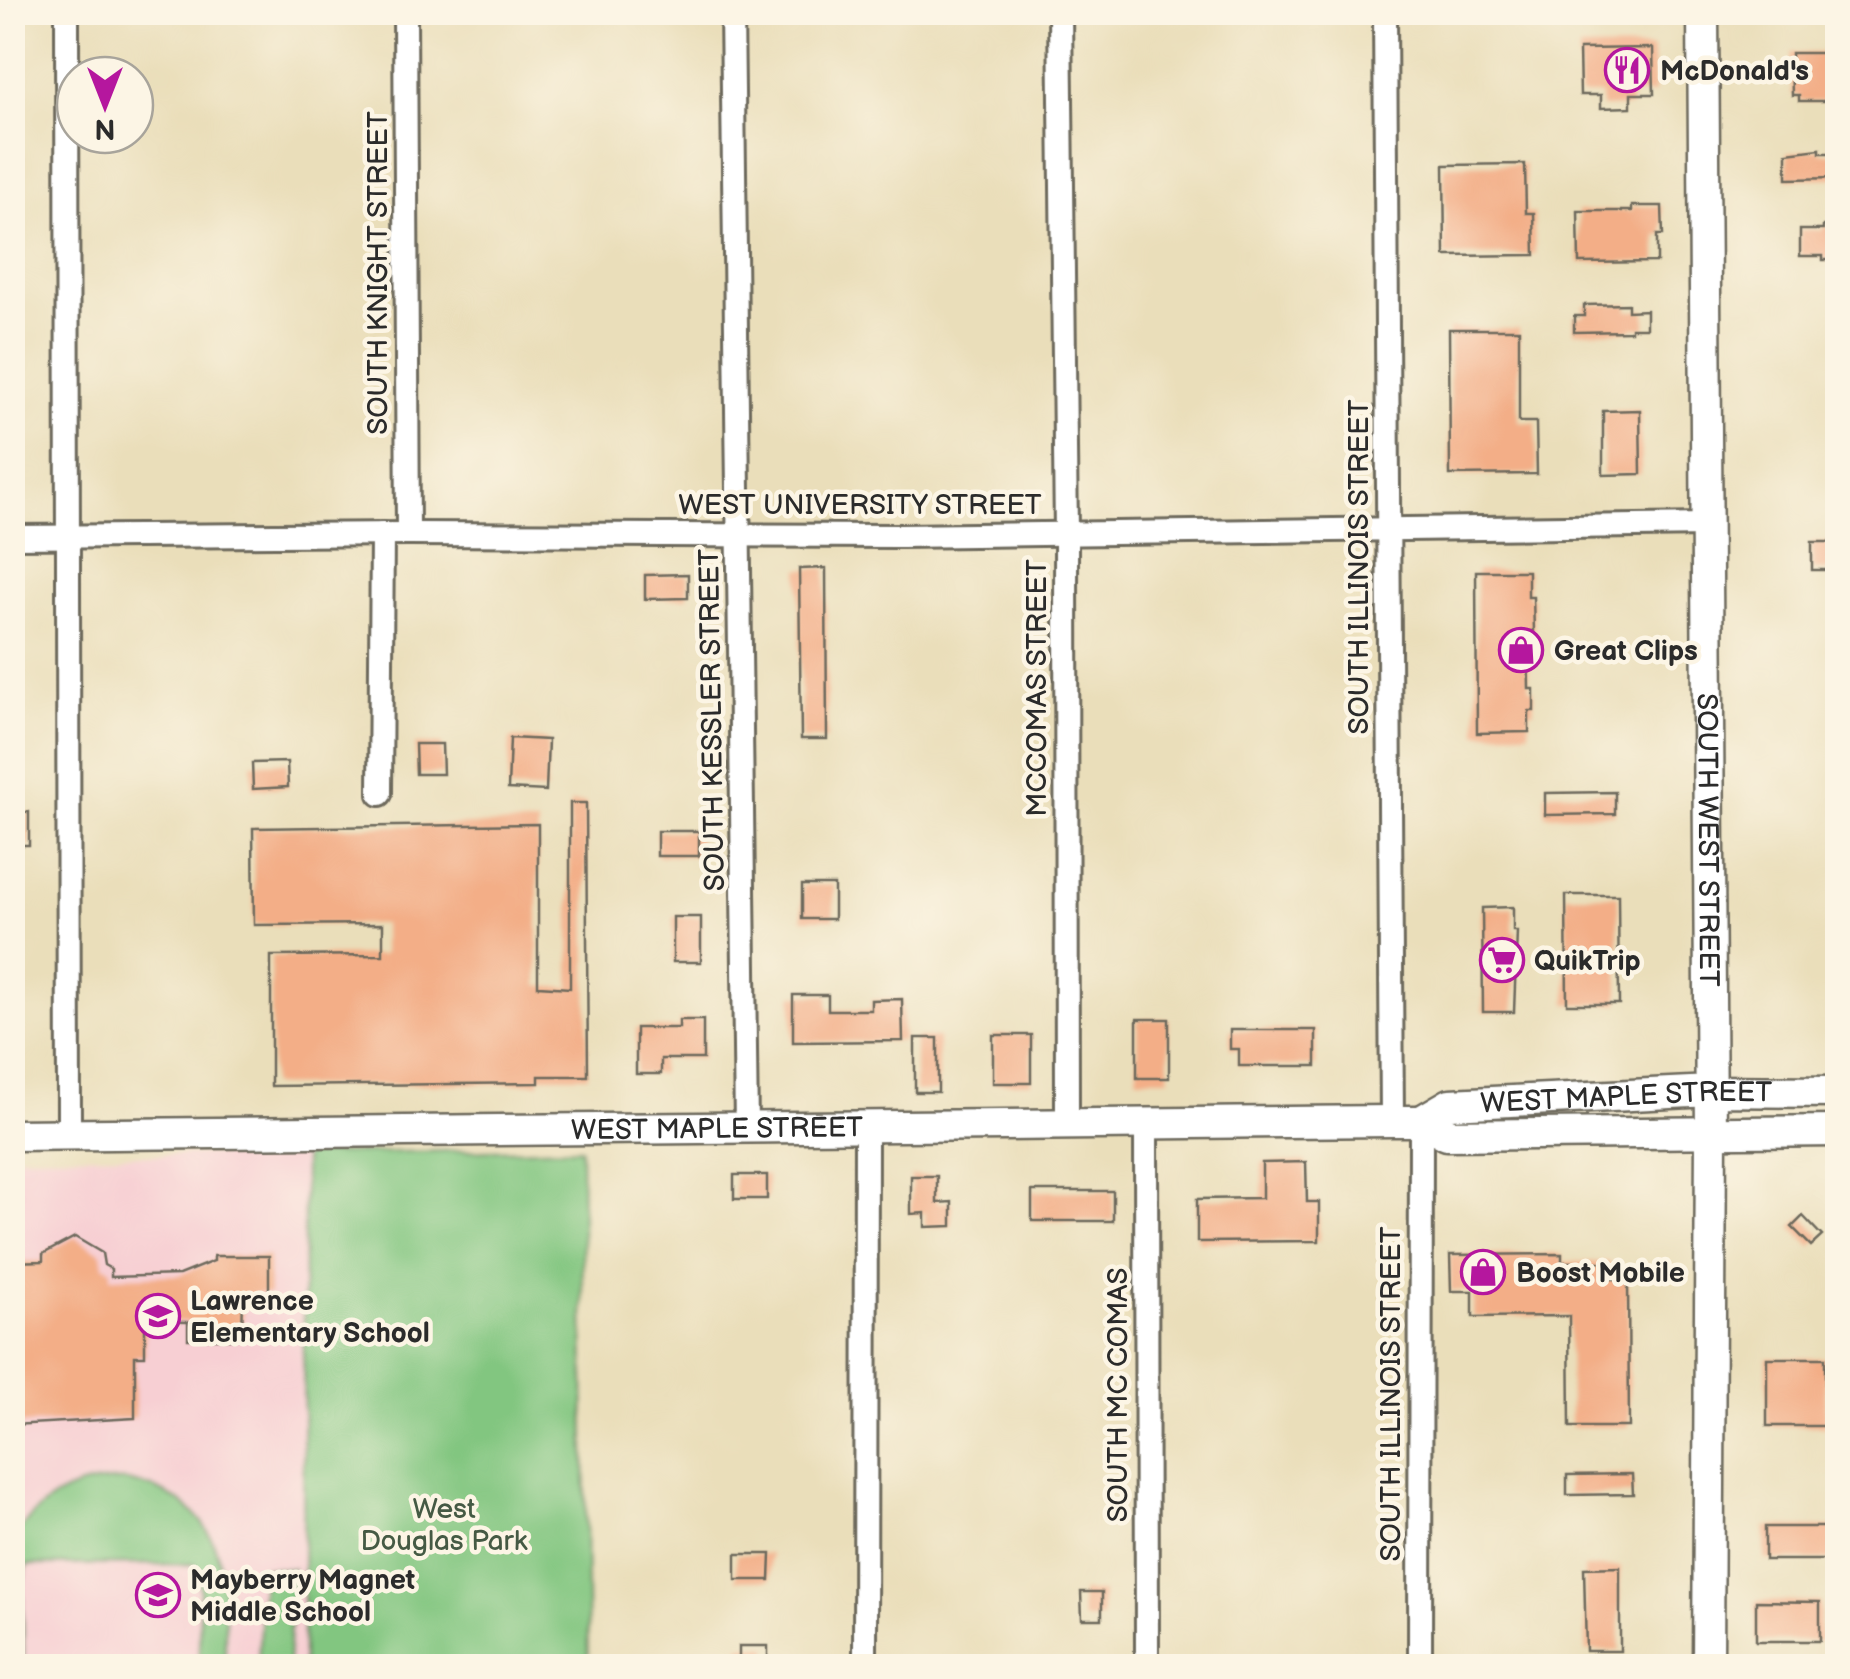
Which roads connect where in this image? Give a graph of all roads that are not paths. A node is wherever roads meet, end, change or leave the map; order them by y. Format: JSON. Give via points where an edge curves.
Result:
{"nodes":[{"id":1,"x":67,"y":12,"type":"edge"},
{"id":2,"x":405,"y":12,"type":"edge"},
{"id":3,"x":732,"y":12,"type":"edge"},
{"id":4,"x":1060,"y":12,"type":"edge"},
{"id":5,"x":1385,"y":12,"type":"edge"},
{"id":6,"x":1703,"y":12,"type":"edge"},
{"id":7,"x":1707,"y":524,"type":"junction"},
{"id":8,"x":1388,"y":529,"type":"junction"},
{"id":9,"x":1066,"y":533,"type":"junction"},
{"id":10,"x":382,"y":534,"type":"junction"},
{"id":11,"x":408,"y":534,"type":"junction"},
{"id":12,"x":739,"y":534,"type":"junction"},
{"id":13,"x":69,"y":536,"type":"junction"},
{"id":14,"x":12,"y":537,"type":"edge"},
{"id":15,"x":380,"y":794,"type":"dead end"},
{"id":16,"x":1711,"y":1091,"type":"junction"},
{"id":17,"x":1838,"y":1092,"type":"edge"},
{"id":18,"x":1406,"y":1121,"type":"junction"},
{"id":19,"x":1146,"y":1122,"type":"junction"},
{"id":20,"x":1067,"y":1124,"type":"junction"},
{"id":21,"x":866,"y":1126,"type":"junction"},
{"id":22,"x":746,"y":1127,"type":"junction"},
{"id":23,"x":1838,"y":1131,"type":"edge"},
{"id":24,"x":1711,"y":1134,"type":"junction"},
{"id":25,"x":12,"y":1135,"type":"edge"},
{"id":26,"x":69,"y":1135,"type":"junction"},
{"id":27,"x":865,"y":1666,"type":"edge"},
{"id":28,"x":1147,"y":1666,"type":"edge"},
{"id":29,"x":1420,"y":1666,"type":"edge"},
{"id":30,"x":1708,"y":1666,"type":"edge"}],
"edges":[{"from":1,"to":13,"type":"street"},
{"from":2,"to":11,"type":"street","name":"SOUTH KNIGHT STREET"},
{"from":3,"to":12,"type":"street","name":"SOUTH KESSLER STREET"},
{"from":4,"to":9,"type":"street","name":"MCCOMAS STREET"},
{"from":5,"to":8,"type":"street","name":"SOUTH ILLINOIS STREET"},
{"from":6,"to":7,"type":"street","name":"SOUTH WEST STREET"},
{"from":7,"to":8,"type":"street","name":"WEST UNIVERSITY STREET"},
{"from":7,"to":16,"type":"street","name":"SOUTH WEST STREET"},
{"from":8,"to":9,"type":"street","name":"WEST UNIVERSITY STREET"},
{"from":8,"to":18,"type":"street","name":"SOUTH ILLINOIS STREET"},
{"from":9,"to":12,"type":"street","name":"WEST UNIVERSITY STREET"},
{"from":9,"to":20,"type":"street","name":"MCCOMAS STREET"},
{"from":10,"to":11,"type":"street","name":"WEST UNIVERSITY STREET"},
{"from":10,"to":13,"type":"street","name":"WEST UNIVERSITY STREET"},
{"from":10,"to":15,"type":"street"},
{"from":11,"to":12,"type":"street","name":"WEST UNIVERSITY STREET"},
{"from":12,"to":22,"type":"street","name":"SOUTH KESSLER STREET"},
{"from":13,"to":14,"type":"street","name":"WEST UNIVERSITY STREET"},
{"from":13,"to":26,"type":"street"},
{"from":16,"to":17,"type":"street","name":"WEST MAPLE STREET"},
{"from":16,"to":18,"type":"street","name":"WEST MAPLE STREET","via":[[1450,1104]]},
{"from":16,"to":24,"type":"street","name":"SOUTH WEST STREET"},
{"from":18,"to":19,"type":"street","name":"WEST MAPLE STREET"},
{"from":18,"to":24,"type":"street","name":"WEST MAPLE STREET","via":[[1448,1135]]},
{"from":18,"to":29,"type":"street","name":"SOUTH ILLINOIS STREET"},
{"from":19,"to":20,"type":"street","name":"WEST MAPLE STREET"},
{"from":19,"to":28,"type":"street","name":"SOUTH MC COMAS"},
{"from":20,"to":21,"type":"street","name":"WEST MAPLE STREET"},
{"from":21,"to":22,"type":"street","name":"WEST MAPLE STREET"},
{"from":21,"to":27,"type":"street"},
{"from":22,"to":26,"type":"street","name":"WEST MAPLE STREET"},
{"from":23,"to":24,"type":"street","name":"WEST MAPLE STREET"},
{"from":24,"to":30,"type":"street","name":"SOUTH WEST STREET"},
{"from":25,"to":26,"type":"street","name":"WEST MAPLE STREET"}]}
